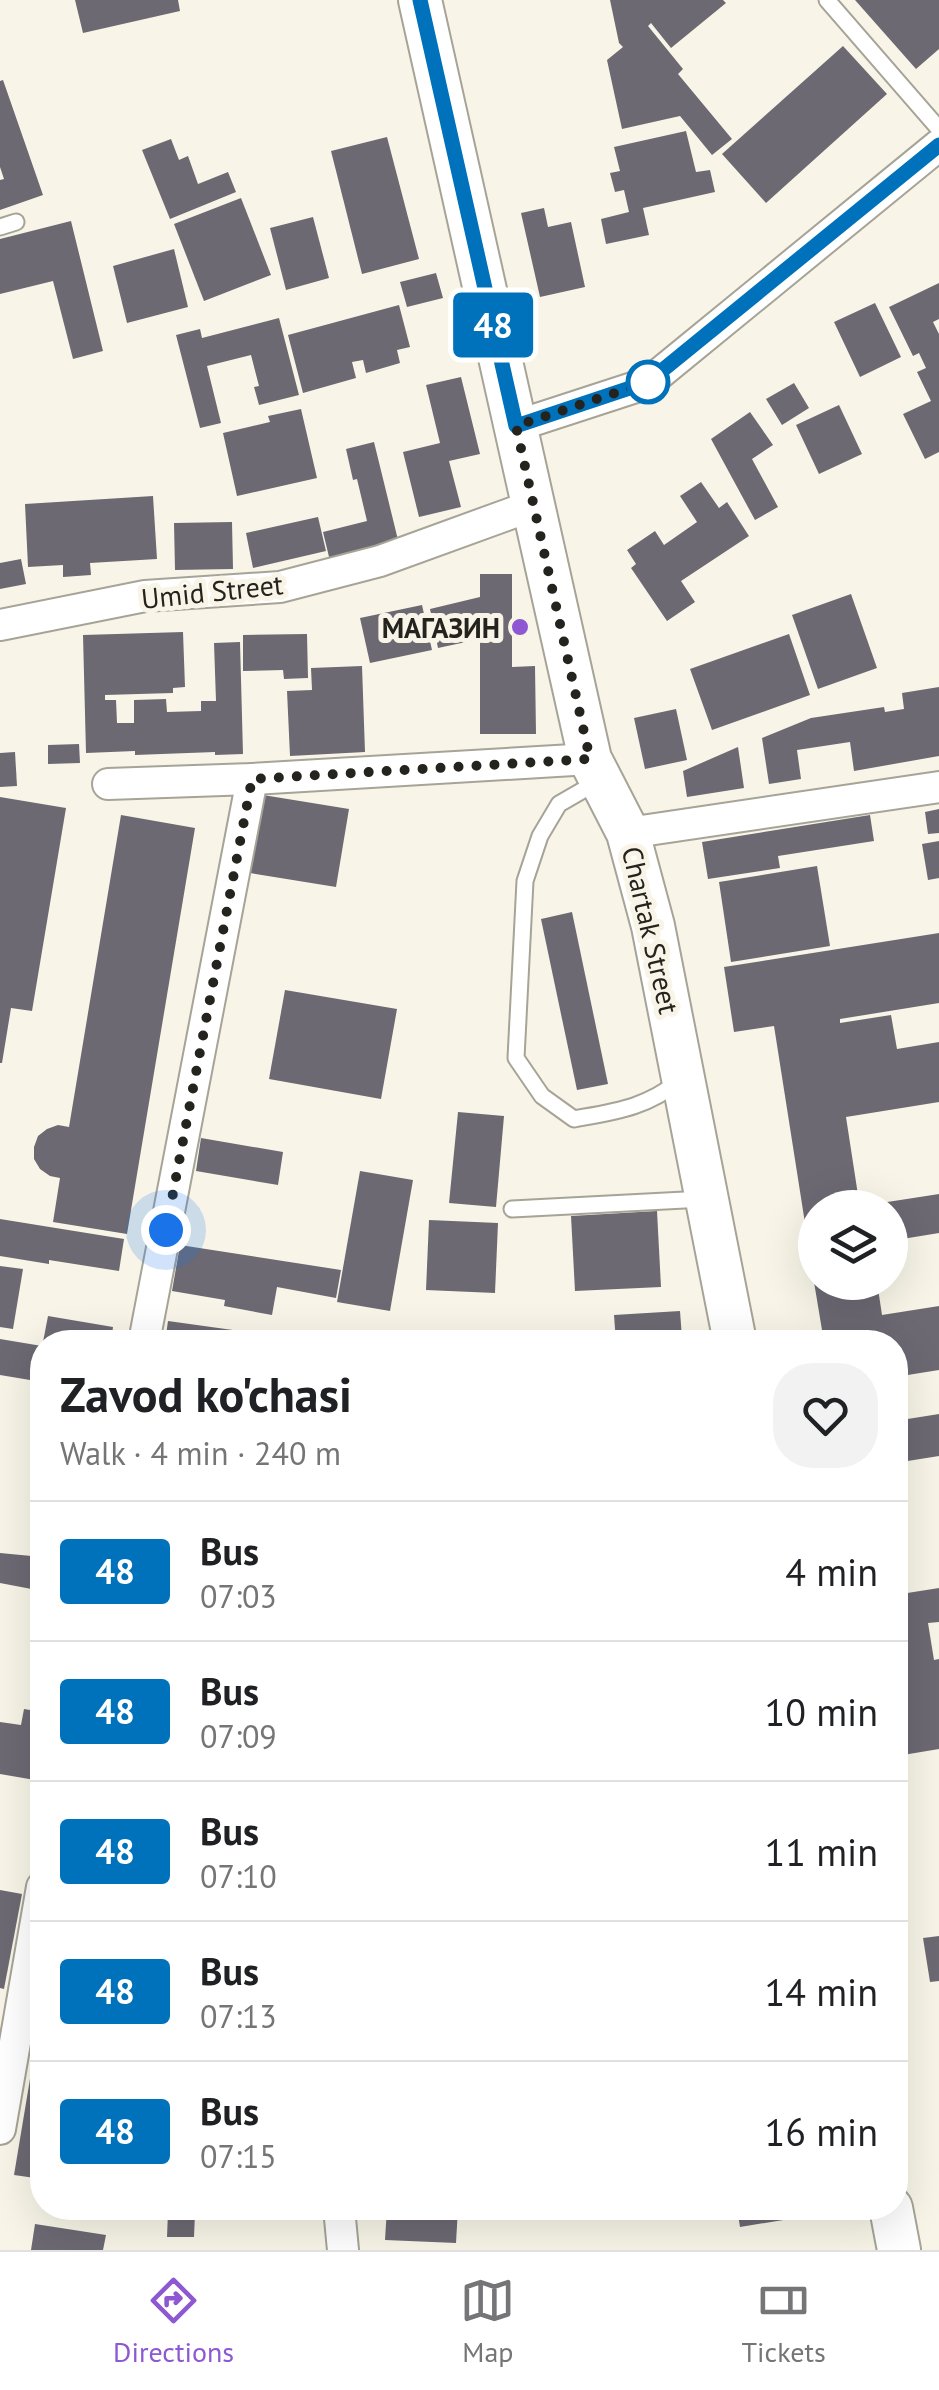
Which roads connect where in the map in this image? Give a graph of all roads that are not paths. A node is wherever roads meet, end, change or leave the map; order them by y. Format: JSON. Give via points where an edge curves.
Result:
{"nodes":[{"id":1,"x":420,"y":0,"type":"edge"},
{"id":2,"x":828,"y":0,"type":"edge"},
{"id":3,"x":939,"y":129,"type":"edge"},
{"id":4,"x":939,"y":144,"type":"edge"},
{"id":5,"x":516,"y":426,"type":"junction"},
{"id":6,"x":534,"y":505,"type":"junction"},
{"id":7,"x":0,"y":624,"type":"edge"},
{"id":8,"x":595,"y":770,"type":"junction"},
{"id":9,"x":252,"y":779,"type":"junction"},
{"id":10,"x":108,"y":784,"type":"dead end"},
{"id":11,"x":939,"y":786,"type":"edge"},
{"id":12,"x":628,"y":832,"type":"junction"},
{"id":13,"x":683,"y":1078,"type":"junction"},
{"id":14,"x":708,"y":1198,"type":"junction"},
{"id":15,"x":512,"y":1209,"type":"dead end"},
{"id":16,"x":146,"y":1330,"type":"edge"},
{"id":17,"x":732,"y":1330,"type":"edge"},
{"id":18,"x":30,"y":1956,"type":"edge"},
{"id":19,"x":0,"y":2129,"type":"edge"},
{"id":20,"x":340,"y":2220,"type":"edge"},
{"id":21,"x":894,"y":2220,"type":"edge"},
{"id":22,"x":343,"y":2250,"type":"edge"},
{"id":23,"x":899,"y":2250,"type":"edge"}],
"edges":[{"from":1,"to":5,"type":"street","name":"Chartak Street"},
{"from":2,"to":3,"type":"lane"},
{"from":4,"to":5,"type":"street","via":[[648,382]]},
{"from":5,"to":6,"type":"street","name":"Chartak Street"},
{"from":6,"to":7,"type":"street","name":"Umid Street","via":[[380,560],[280,587],[145,596]]},
{"from":6,"to":8,"type":"street","name":"Chartak Street"},
{"from":8,"to":9,"type":"street"},
{"from":8,"to":12,"type":"street","name":"Chartak Street"},
{"from":8,"to":13,"type":"lane","via":[[559,804],[525,881],[516,1058],[542,1096],[574,1119],[632,1108]]},
{"from":9,"to":10,"type":"street"},
{"from":9,"to":16,"type":"street"},
{"from":11,"to":12,"type":"street"},
{"from":12,"to":13,"type":"street","name":"Chartak Street"},
{"from":13,"to":14,"type":"street","name":"Chartak Street"},
{"from":14,"to":15,"type":"lane"},
{"from":14,"to":17,"type":"street","name":"Chartak Street"},
{"from":18,"to":19,"type":"street"},
{"from":20,"to":22,"type":"street"},
{"from":21,"to":23,"type":"street"}]}
